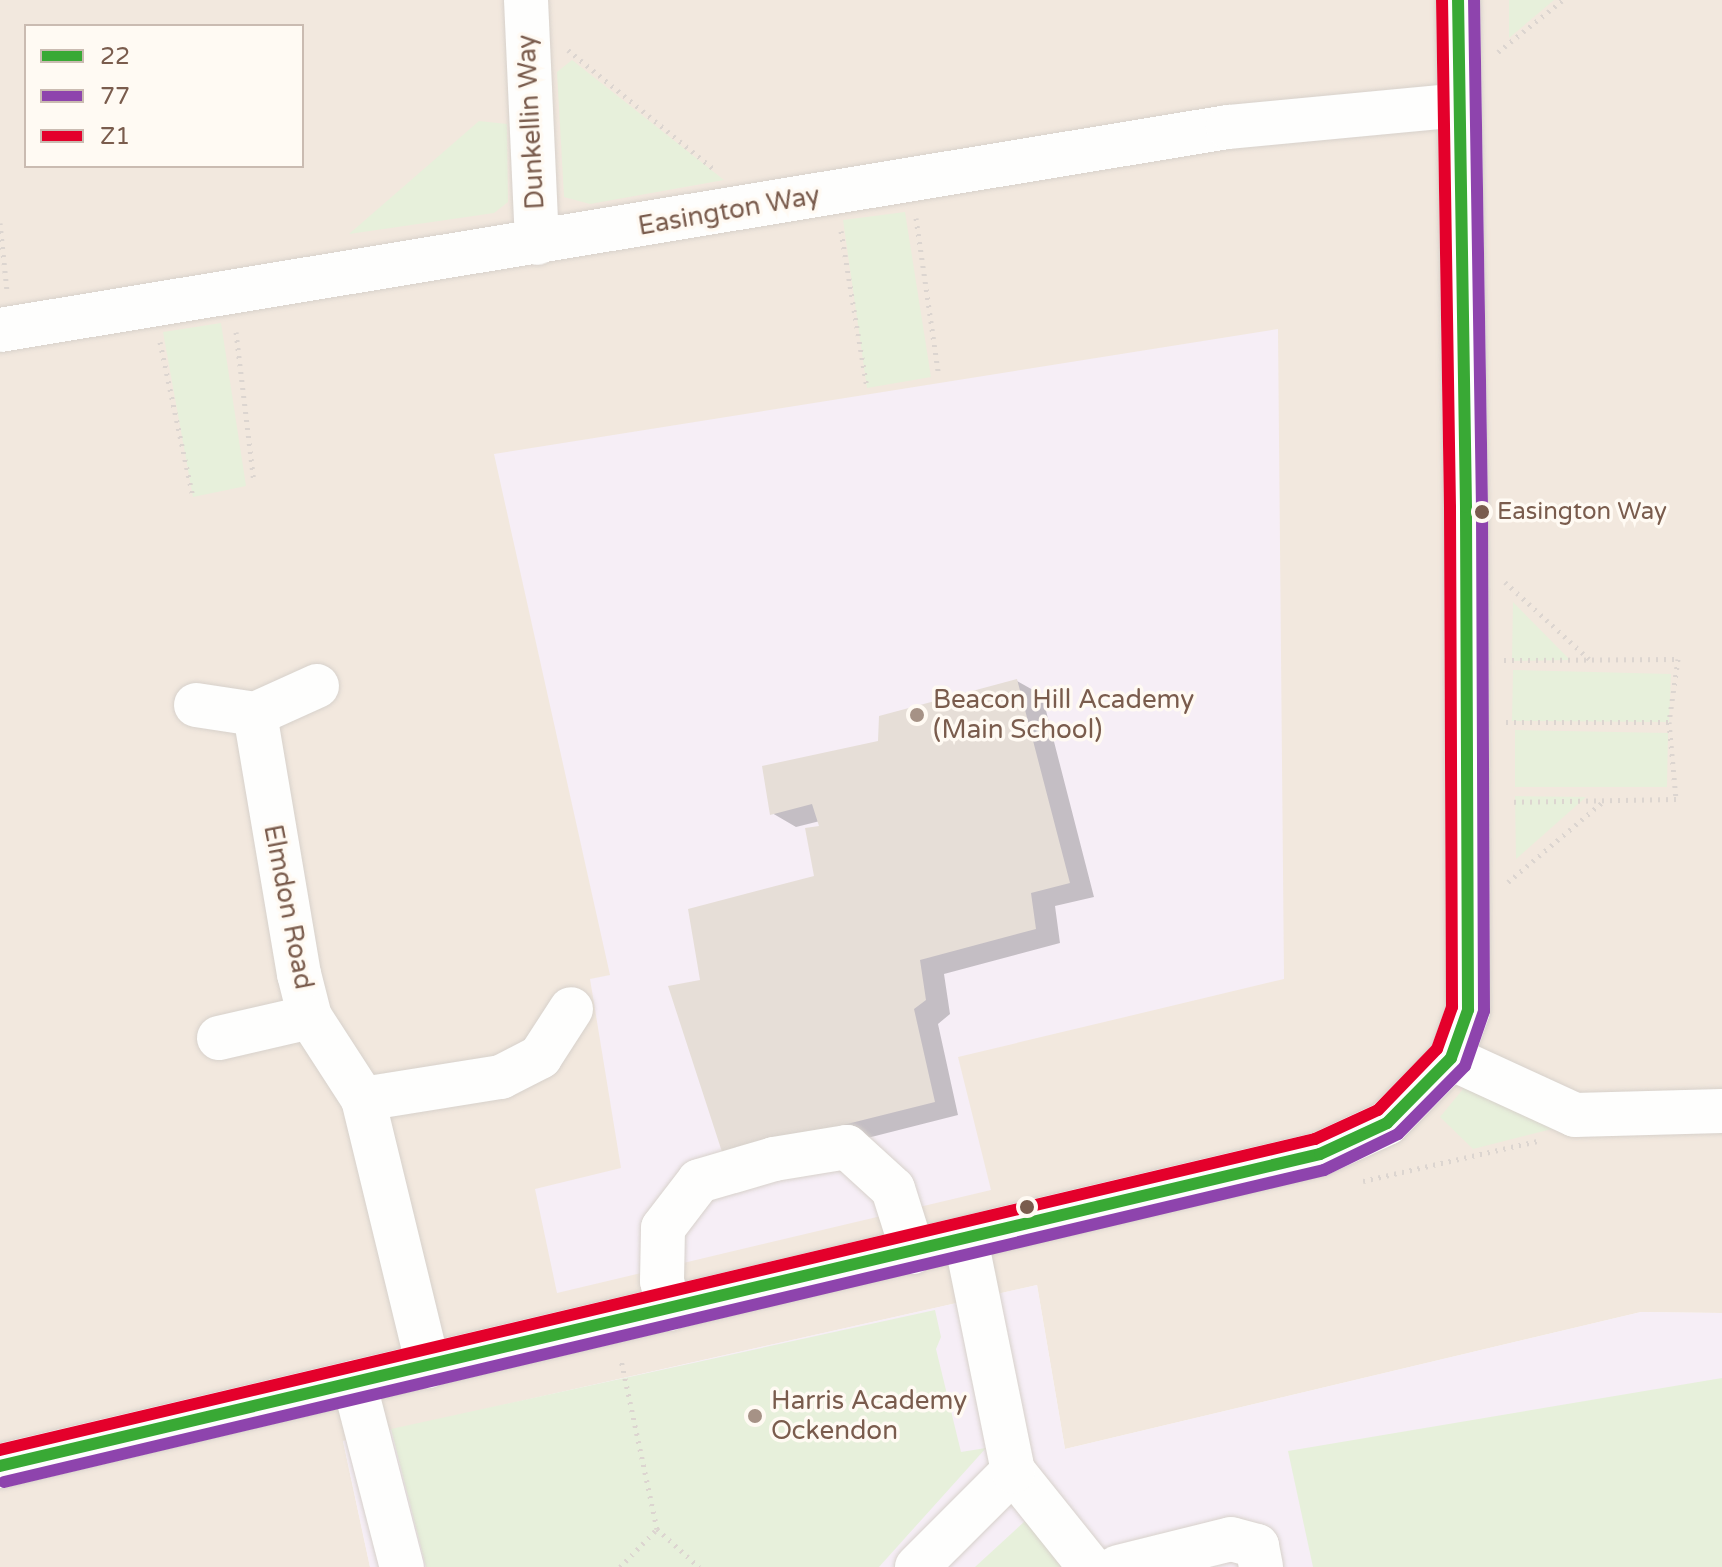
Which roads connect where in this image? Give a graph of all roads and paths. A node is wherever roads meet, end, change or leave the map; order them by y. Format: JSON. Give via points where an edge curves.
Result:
{"nodes":[{"id":1,"x":526,"y":0,"type":"edge"},
{"id":2,"x":1458,"y":0,"type":"edge"},
{"id":3,"x":1563,"y":0,"type":"edge"},
{"id":4,"x":560,"y":44,"type":"dead end"},
{"id":5,"x":1490,"y":58,"type":"dead end"},
{"id":6,"x":1459,"y":105,"type":"junction"},
{"id":7,"x":727,"y":180,"type":"dead end"},
{"id":8,"x":913,"y":203,"type":"dead end"},
{"id":9,"x":0,"y":223,"type":"edge"},
{"id":10,"x":840,"y":228,"type":"dead end"},
{"id":11,"x":537,"y":243,"type":"junction"},
{"id":12,"x":4,"y":317,"type":"edge"},
{"id":13,"x":235,"y":325,"type":"dead end"},
{"id":14,"x":159,"y":337,"type":"dead end"},
{"id":15,"x":938,"y":371,"type":"dead end"},
{"id":16,"x":867,"y":388,"type":"dead end"},
{"id":17,"x":254,"y":482,"type":"dead end"},
{"id":18,"x":193,"y":497,"type":"dead end"},
{"id":19,"x":1498,"y":575,"type":"dead end"},
{"id":20,"x":1499,"y":660,"type":"dead end"},
{"id":21,"x":1590,"y":660,"type":"junction"},
{"id":22,"x":317,"y":686,"type":"dead end"},
{"id":23,"x":196,"y":705,"type":"dead end"},
{"id":24,"x":255,"y":714,"type":"junction"},
{"id":25,"x":1500,"y":722,"type":"dead end"},
{"id":26,"x":1669,"y":722,"type":"junction"},
{"id":27,"x":1605,"y":800,"type":"junction"},
{"id":28,"x":1501,"y":802,"type":"dead end"},
{"id":29,"x":1497,"y":892,"type":"dead end"},
{"id":30,"x":571,"y":1009,"type":"dead end"},
{"id":31,"x":310,"y":1017,"type":"junction"},
{"id":32,"x":219,"y":1038,"type":"dead end"},
{"id":33,"x":1451,"y":1058,"type":"junction"},
{"id":34,"x":363,"y":1099,"type":"junction"},
{"id":35,"x":1722,"y":1111,"type":"edge"},
{"id":36,"x":1543,"y":1140,"type":"dead end"},
{"id":37,"x":1360,"y":1182,"type":"dead end"},
{"id":38,"x":966,"y":1239,"type":"junction"},
{"id":39,"x":913,"y":1252,"type":"junction"},
{"id":40,"x":669,"y":1309,"type":"junction"},
{"id":41,"x":621,"y":1360,"type":"dead end"},
{"id":42,"x":428,"y":1366,"type":"junction"},
{"id":43,"x":354,"y":1382,"type":"junction"},
{"id":44,"x":0,"y":1466,"type":"edge"},
{"id":45,"x":1013,"y":1471,"type":"junction"},
{"id":46,"x":657,"y":1529,"type":"junction"},
{"id":47,"x":402,"y":1567,"type":"edge"},
{"id":48,"x":620,"y":1567,"type":"edge"},
{"id":49,"x":699,"y":1567,"type":"edge"},
{"id":50,"x":917,"y":1567,"type":"edge"},
{"id":51,"x":1090,"y":1567,"type":"edge"},
{"id":52,"x":1118,"y":1567,"type":"edge"},
{"id":53,"x":1261,"y":1567,"type":"edge"}],
"edges":[{"from":1,"to":11,"type":"street","name":"Dunkellin Way"},
{"from":2,"to":6,"type":"street"},
{"from":3,"to":5,"type":"path"},
{"from":4,"to":7,"type":"path"},
{"from":6,"to":11,"type":"street","name":"Easington Way","via":[[1228,127]]},
{"from":6,"to":33,"type":"street","via":[[1469,907],[1468,1010]]},
{"from":8,"to":15,"type":"path"},
{"from":9,"to":12,"type":"path"},
{"from":10,"to":16,"type":"path"},
{"from":11,"to":12,"type":"street","name":"Easington Way"},
{"from":13,"to":17,"type":"path"},
{"from":14,"to":18,"type":"path"},
{"from":19,"to":21,"type":"path"},
{"from":20,"to":21,"type":"path"},
{"from":21,"to":26,"type":"path","via":[[1678,659]]},
{"from":22,"to":24,"type":"street"},
{"from":23,"to":24,"type":"street"},
{"from":24,"to":31,"type":"street","name":"Elmdon Road","via":[[293,950]]},
{"from":25,"to":26,"type":"path"},
{"from":26,"to":27,"type":"path","via":[[1676,799]]},
{"from":27,"to":28,"type":"path"},
{"from":27,"to":29,"type":"path"},
{"from":30,"to":34,"type":"street","via":[[540,1057],[501,1077]]},
{"from":31,"to":32,"type":"street"},
{"from":31,"to":34,"type":"street","name":"Elmdon Road"},
{"from":33,"to":35,"type":"street","via":[[1575,1115]]},
{"from":33,"to":38,"type":"street","via":[[1387,1123],[1320,1154]]},
{"from":34,"to":42,"type":"street","name":"Elmdon Road"},
{"from":36,"to":37,"type":"path"},
{"from":38,"to":39,"type":"street"},
{"from":38,"to":45,"type":"street"},
{"from":39,"to":40,"type":"street"},
{"from":39,"to":40,"type":"street","via":[[893,1189],[847,1147],[774,1159],[699,1181],[663,1228],[662,1281]]},
{"from":40,"to":42,"type":"street"},
{"from":41,"to":46,"type":"path"},
{"from":42,"to":43,"type":"street"},
{"from":43,"to":44,"type":"street"},
{"from":43,"to":47,"type":"street"},
{"from":45,"to":50,"type":"street"},
{"from":45,"to":51,"type":"street"},
{"from":46,"to":48,"type":"path"},
{"from":46,"to":49,"type":"path"},
{"from":52,"to":53,"type":"street","via":[[1231,1539],[1257,1546]]}]}
